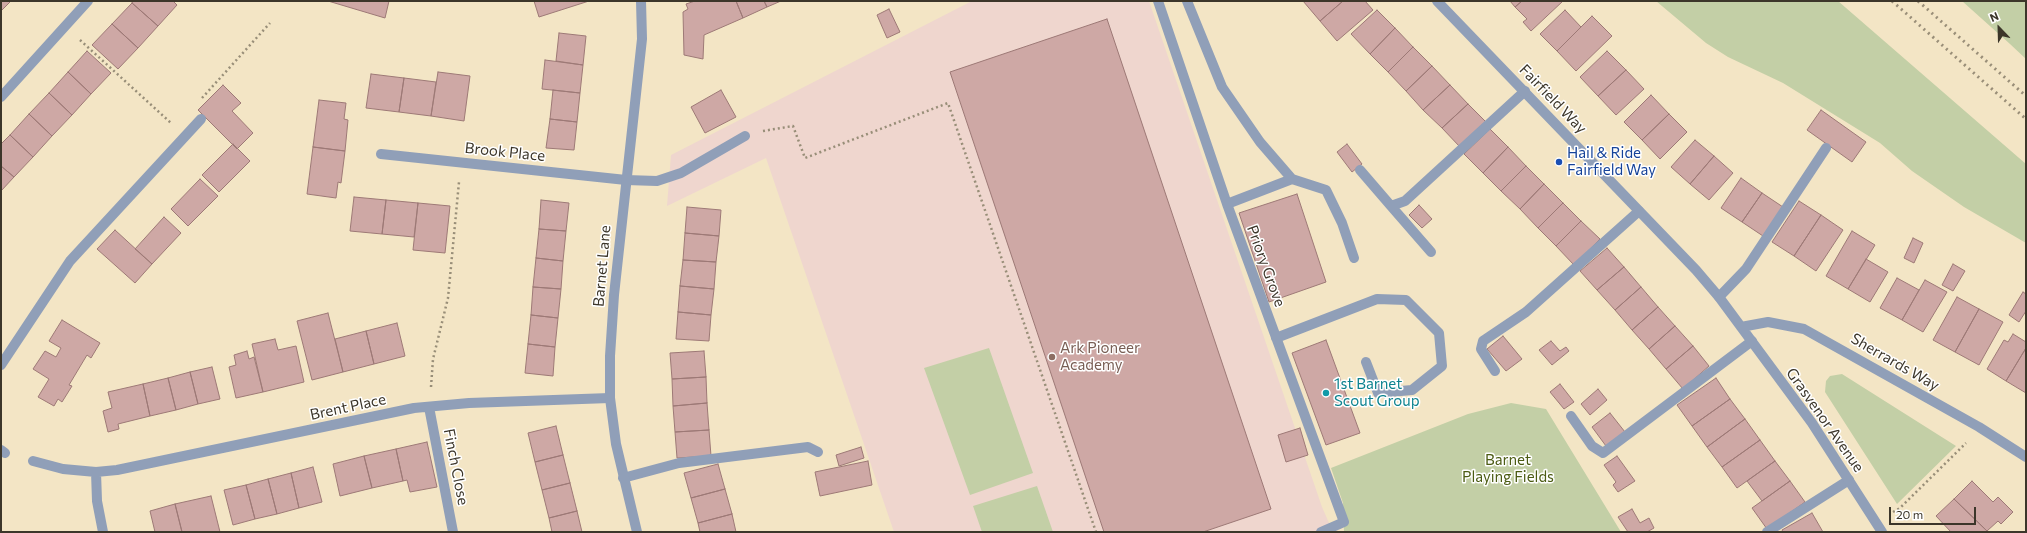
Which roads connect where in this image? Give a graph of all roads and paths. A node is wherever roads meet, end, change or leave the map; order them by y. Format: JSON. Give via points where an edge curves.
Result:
{"nodes":[{"id":1,"x":88,"y":1,"type":"edge"},
{"id":2,"x":641,"y":1,"type":"edge"},
{"id":3,"x":1158,"y":1,"type":"edge"},
{"id":4,"x":1437,"y":1,"type":"edge"},
{"id":5,"x":1187,"y":2,"type":"edge"},
{"id":6,"x":270,"y":23,"type":"dead end"},
{"id":7,"x":65,"y":26,"type":"junction"},
{"id":8,"x":1525,"y":91,"type":"junction"},
{"id":9,"x":1,"y":96,"type":"edge"},
{"id":10,"x":197,"y":104,"type":"dead end"},
{"id":11,"x":201,"y":119,"type":"dead end"},
{"id":12,"x":176,"y":127,"type":"dead end"},
{"id":13,"x":745,"y":136,"type":"joint"},
{"id":14,"x":1826,"y":148,"type":"dead end"},
{"id":15,"x":381,"y":154,"type":"dead end"},
{"id":16,"x":461,"y":162,"type":"junction"},
{"id":17,"x":1360,"y":170,"type":"dead end"},
{"id":18,"x":1292,"y":179,"type":"junction"},
{"id":19,"x":626,"y":180,"type":"junction"},
{"id":20,"x":1227,"y":204,"type":"junction"},
{"id":21,"x":1391,"y":206,"type":"junction"},
{"id":22,"x":1639,"y":211,"type":"junction"},
{"id":23,"x":1431,"y":252,"type":"dead end"},
{"id":24,"x":1354,"y":258,"type":"dead end"},
{"id":25,"x":1719,"y":297,"type":"junction"},
{"id":26,"x":1741,"y":327,"type":"junction"},
{"id":27,"x":1276,"y":338,"type":"junction"},
{"id":28,"x":1752,"y":342,"type":"junction"},
{"id":29,"x":1366,"y":362,"type":"dead end"},
{"id":30,"x":1,"y":365,"type":"edge"},
{"id":31,"x":1495,"y":371,"type":"dead end"},
{"id":32,"x":610,"y":398,"type":"junction"},
{"id":33,"x":429,"y":407,"type":"junction"},
{"id":34,"x":1571,"y":416,"type":"dead end"},
{"id":35,"x":1979,"y":427,"type":"junction"},
{"id":36,"x":818,"y":452,"type":"dead end"},
{"id":37,"x":2026,"y":457,"type":"edge"},
{"id":38,"x":33,"y":461,"type":"dead end"},
{"id":39,"x":96,"y":472,"type":"junction"},
{"id":40,"x":622,"y":478,"type":"junction"},
{"id":41,"x":1849,"y":480,"type":"junction"},
{"id":42,"x":1875,"y":520,"type":"junction"},
{"id":43,"x":1324,"y":531,"type":"edge"},
{"id":44,"x":103,"y":532,"type":"edge"},
{"id":45,"x":453,"y":532,"type":"edge"},
{"id":46,"x":637,"y":532,"type":"edge"},
{"id":47,"x":1096,"y":532,"type":"edge"},
{"id":48,"x":1767,"y":532,"type":"edge"},
{"id":49,"x":1882,"y":532,"type":"edge"}],
"edges":[{"from":1,"to":7,"type":"street"},
{"from":2,"to":19,"type":"street","name":"Barnet Lane","via":[[642,39]]},
{"from":3,"to":20,"type":"street","name":"Priory Grove"},
{"from":4,"to":8,"type":"street","name":"Fairfield Way"},
{"from":5,"to":18,"type":"street","via":[[1222,87],[1260,142]]},
{"from":6,"to":10,"type":"path"},
{"from":7,"to":9,"type":"street"},
{"from":7,"to":12,"type":"path"},
{"from":8,"to":21,"type":"street","via":[[1404,201]]},
{"from":8,"to":22,"type":"street","name":"Fairfield Way"},
{"from":11,"to":30,"type":"street","via":[[70,261]]},
{"from":13,"to":19,"type":"street","name":"Brook Place","via":[[681,173],[657,181]]},
{"from":13,"to":47,"type":"path","via":[[793,126],[805,158],[948,103]]},
{"from":14,"to":25,"type":"street","via":[[1746,269]]},
{"from":15,"to":16,"type":"street","name":"Brook Place"},
{"from":16,"to":19,"type":"street","name":"Brook Place"},
{"from":16,"to":33,"type":"path","via":[[448,298],[433,359]]},
{"from":17,"to":21,"type":"street"},
{"from":18,"to":20,"type":"street"},
{"from":18,"to":24,"type":"street","via":[[1326,190],[1342,223]]},
{"from":19,"to":32,"type":"street","name":"Barnet Lane","via":[[614,295]]},
{"from":20,"to":27,"type":"street","name":"Priory Grove"},
{"from":21,"to":23,"type":"street"},
{"from":22,"to":25,"type":"street","name":"Fairfield Way"},
{"from":22,"to":31,"type":"street","via":[[1526,312],[1483,341],[1481,349]]},
{"from":25,"to":26,"type":"street","name":"Fairfield Way"},
{"from":26,"to":28,"type":"street","name":"Grasvenor Avenue"},
{"from":26,"to":35,"type":"street","name":"Sherrards Way","via":[[1768,322],[1804,329]]},
{"from":27,"to":29,"type":"street","via":[[1377,299],[1406,300],[1439,333],[1442,366],[1412,390],[1378,393]]},
{"from":27,"to":43,"type":"street","name":"Priory Grove","via":[[1344,522]]},
{"from":28,"to":34,"type":"street","via":[[1603,453],[1592,446]]},
{"from":28,"to":41,"type":"street","name":"Grasvenor Avenue","via":[[1812,423]]},
{"from":32,"to":33,"type":"street","name":"Brent Place","via":[[469,403]]},
{"from":32,"to":40,"type":"street","name":"Barnet Lane"},
{"from":33,"to":39,"type":"street","name":"Brent Place","via":[[414,408],[139,466]]},
{"from":33,"to":45,"type":"street","name":"Finch Close"},
{"from":35,"to":37,"type":"street","name":"Sherrards Way"},
{"from":35,"to":42,"type":"path","via":[[1961,449],[1900,508]]},
{"from":36,"to":40,"type":"street","via":[[808,447],[679,463]]},
{"from":38,"to":39,"type":"street","name":"Brent Place","via":[[63,469]]},
{"from":39,"to":44,"type":"street","via":[[97,501]]},
{"from":40,"to":46,"type":"street","name":"Barnet Lane"},
{"from":41,"to":42,"type":"street","name":"Grasvenor Avenue"},
{"from":41,"to":48,"type":"street"},
{"from":42,"to":49,"type":"street","name":"Grasvenor Avenue"}]}
